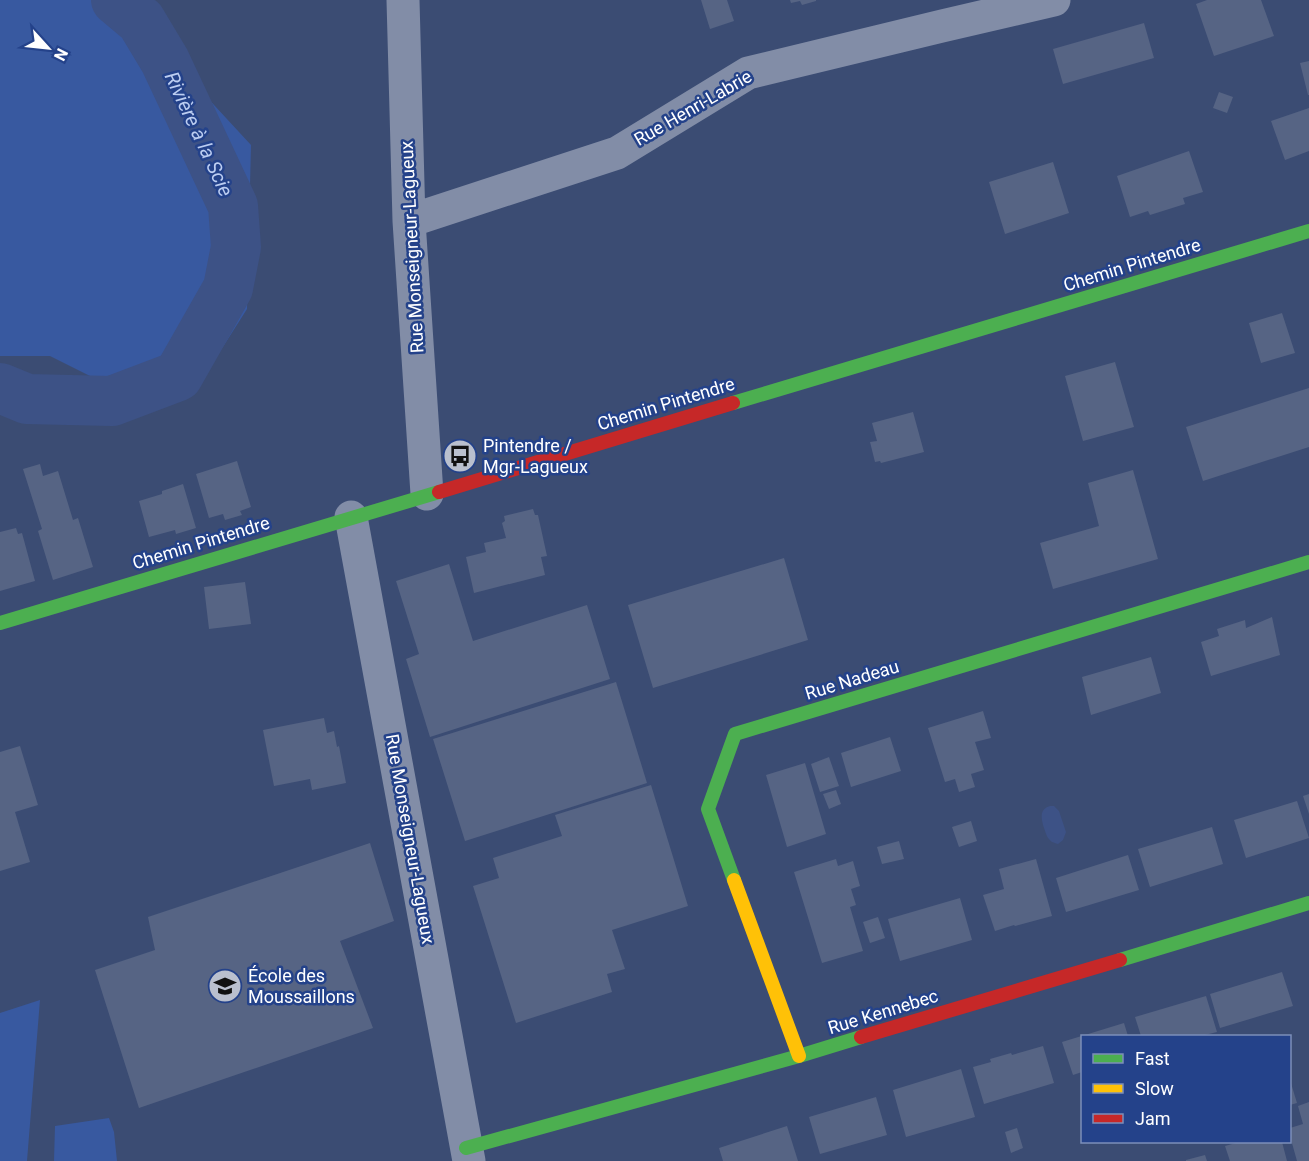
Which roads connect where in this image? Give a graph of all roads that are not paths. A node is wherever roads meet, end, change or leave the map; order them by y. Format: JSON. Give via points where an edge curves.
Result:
{"nodes":[{"id":1,"x":404,"y":0,"type":"edge"},
{"id":2,"x":1054,"y":0,"type":"edge"},
{"id":3,"x":947,"y":13,"type":"edge"},
{"id":4,"x":409,"y":221,"type":"junction"},
{"id":5,"x":1309,"y":231,"type":"edge"},
{"id":6,"x":427,"y":494,"type":"junction"},
{"id":7,"x":351,"y":517,"type":"junction"},
{"id":8,"x":1309,"y":562,"type":"edge"},
{"id":9,"x":0,"y":623,"type":"edge"},
{"id":10,"x":1309,"y":903,"type":"edge"},
{"id":11,"x":799,"y":1056,"type":"junction"},
{"id":12,"x":468,"y":1155,"type":"edge"}],
"edges":[{"from":1,"to":4,"type":"street","name":"Rue Monseigneur-Lagueux"},
{"from":2,"to":3,"type":"street","name":"Rue Henri-Labrie"},
{"from":3,"to":4,"type":"street","name":"Rue Henri-Labrie","via":[[748,73],[617,153]]},
{"from":4,"to":6,"type":"street","name":"Rue Monseigneur-Lagueux"},
{"from":5,"to":6,"type":"street","name":"Chemin Pintendre"},
{"from":6,"to":7,"type":"street","name":"Chemin Pintendre"},
{"from":7,"to":9,"type":"street","name":"Chemin Pintendre"},
{"from":7,"to":12,"type":"street","name":"Rue Monseigneur-Lagueux"},
{"from":8,"to":11,"type":"street","name":"Rue Nadeau","via":[[735,734],[708,809]]},
{"from":10,"to":11,"type":"street","name":"Rue Kennebec"},
{"from":11,"to":12,"type":"street","name":"Rue Kennebec"}]}
